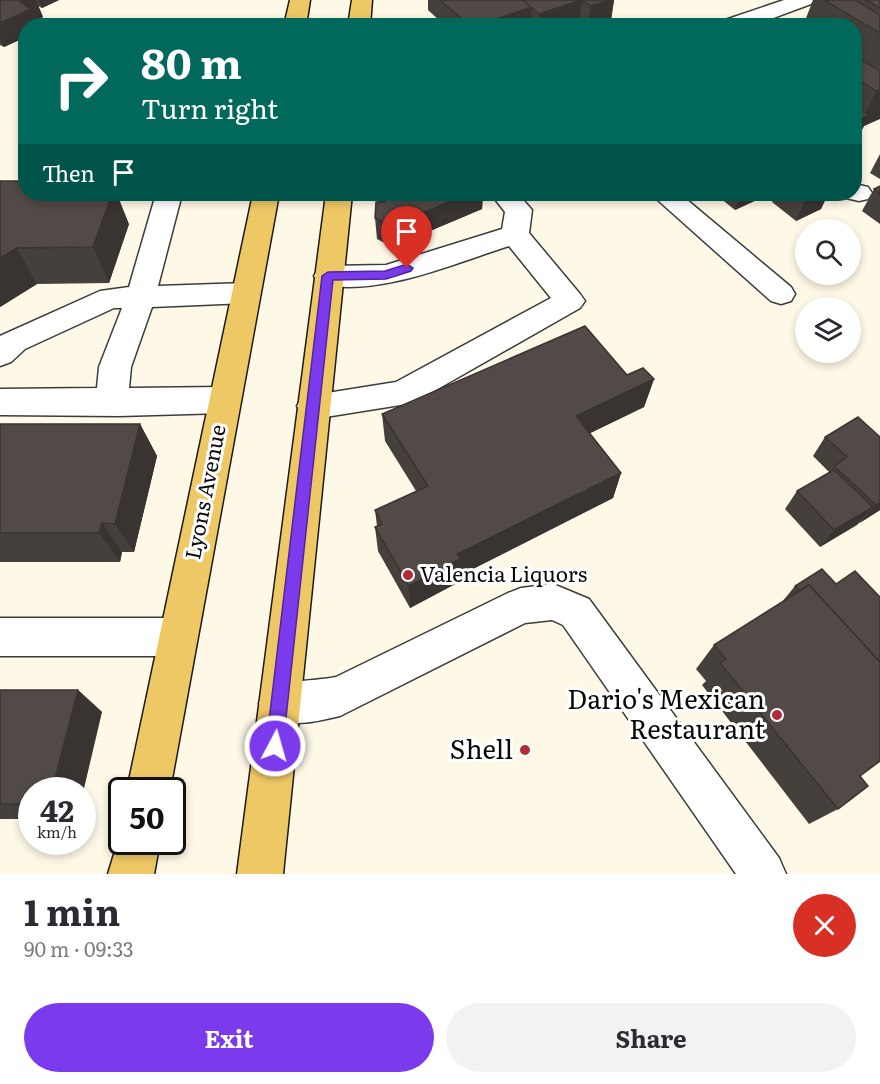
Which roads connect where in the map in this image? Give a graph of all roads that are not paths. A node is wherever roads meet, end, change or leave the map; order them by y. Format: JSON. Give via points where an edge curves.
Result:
{"nodes":[{"id":1,"x":300,"y":0,"type":"edge"},
{"id":2,"x":362,"y":0,"type":"edge"},
{"id":3,"x":804,"y":0,"type":"edge"},
{"id":4,"x":297,"y":18,"type":"edge"},
{"id":5,"x":360,"y":18,"type":"edge"},
{"id":6,"x":766,"y":18,"type":"edge"},
{"id":7,"x":167,"y":201,"type":"edge"},
{"id":8,"x":265,"y":201,"type":"edge"},
{"id":9,"x":338,"y":201,"type":"edge"},
{"id":10,"x":511,"y":201,"type":"edge"},
{"id":11,"x":672,"y":201,"type":"edge"},
{"id":12,"x":515,"y":235,"type":"junction"},
{"id":13,"x":328,"y":276,"type":"junction"},
{"id":14,"x":246,"y":293,"type":"junction"},
{"id":15,"x":781,"y":294,"type":"dead end"},
{"id":16,"x":141,"y":297,"type":"junction"},
{"id":17,"x":0,"y":354,"type":"edge"},
{"id":18,"x":224,"y":400,"type":"junction"},
{"id":19,"x":0,"y":402,"type":"edge"},
{"id":20,"x":119,"y":403,"type":"junction"},
{"id":21,"x":313,"y":406,"type":"junction"},
{"id":22,"x":0,"y":637,"type":"edge"},
{"id":23,"x":177,"y":637,"type":"junction"},
{"id":24,"x":279,"y":703,"type":"junction"},
{"id":25,"x":150,"y":777,"type":"edge"},
{"id":26,"x":135,"y":855,"type":"edge"},
{"id":27,"x":131,"y":874,"type":"edge"},
{"id":28,"x":260,"y":874,"type":"edge"},
{"id":29,"x":764,"y":874,"type":"edge"}],
"edges":[{"from":1,"to":4,"type":"main road"},
{"from":2,"to":5,"type":"main road"},
{"from":3,"to":6,"type":"street"},
{"from":7,"to":16,"type":"street"},
{"from":8,"to":14,"type":"main road","name":"Lyons Avenue"},
{"from":9,"to":13,"type":"main road"},
{"from":10,"to":12,"type":"street","via":[[519,210]]},
{"from":11,"to":15,"type":"street"},
{"from":12,"to":13,"type":"street","via":[[386,275]]},
{"from":12,"to":21,"type":"street","via":[[570,301],[402,394]]},
{"from":13,"to":21,"type":"main road"},
{"from":14,"to":16,"type":"street"},
{"from":14,"to":18,"type":"main road","name":"Lyons Avenue"},
{"from":16,"to":17,"type":"street","via":[[110,298],[14,341]]},
{"from":16,"to":20,"type":"street","via":[[115,367],[112,390]]},
{"from":18,"to":20,"type":"street"},
{"from":18,"to":23,"type":"main road","name":"Lyons Avenue"},
{"from":19,"to":20,"type":"street"},
{"from":21,"to":24,"type":"main road"},
{"from":22,"to":23,"type":"street"},
{"from":23,"to":25,"type":"main road","name":"Lyons Avenue"},
{"from":24,"to":28,"type":"main road"},
{"from":24,"to":29,"type":"street","via":[[340,696],[521,606],[553,602],[576,612]]},
{"from":26,"to":27,"type":"main road"}]}
